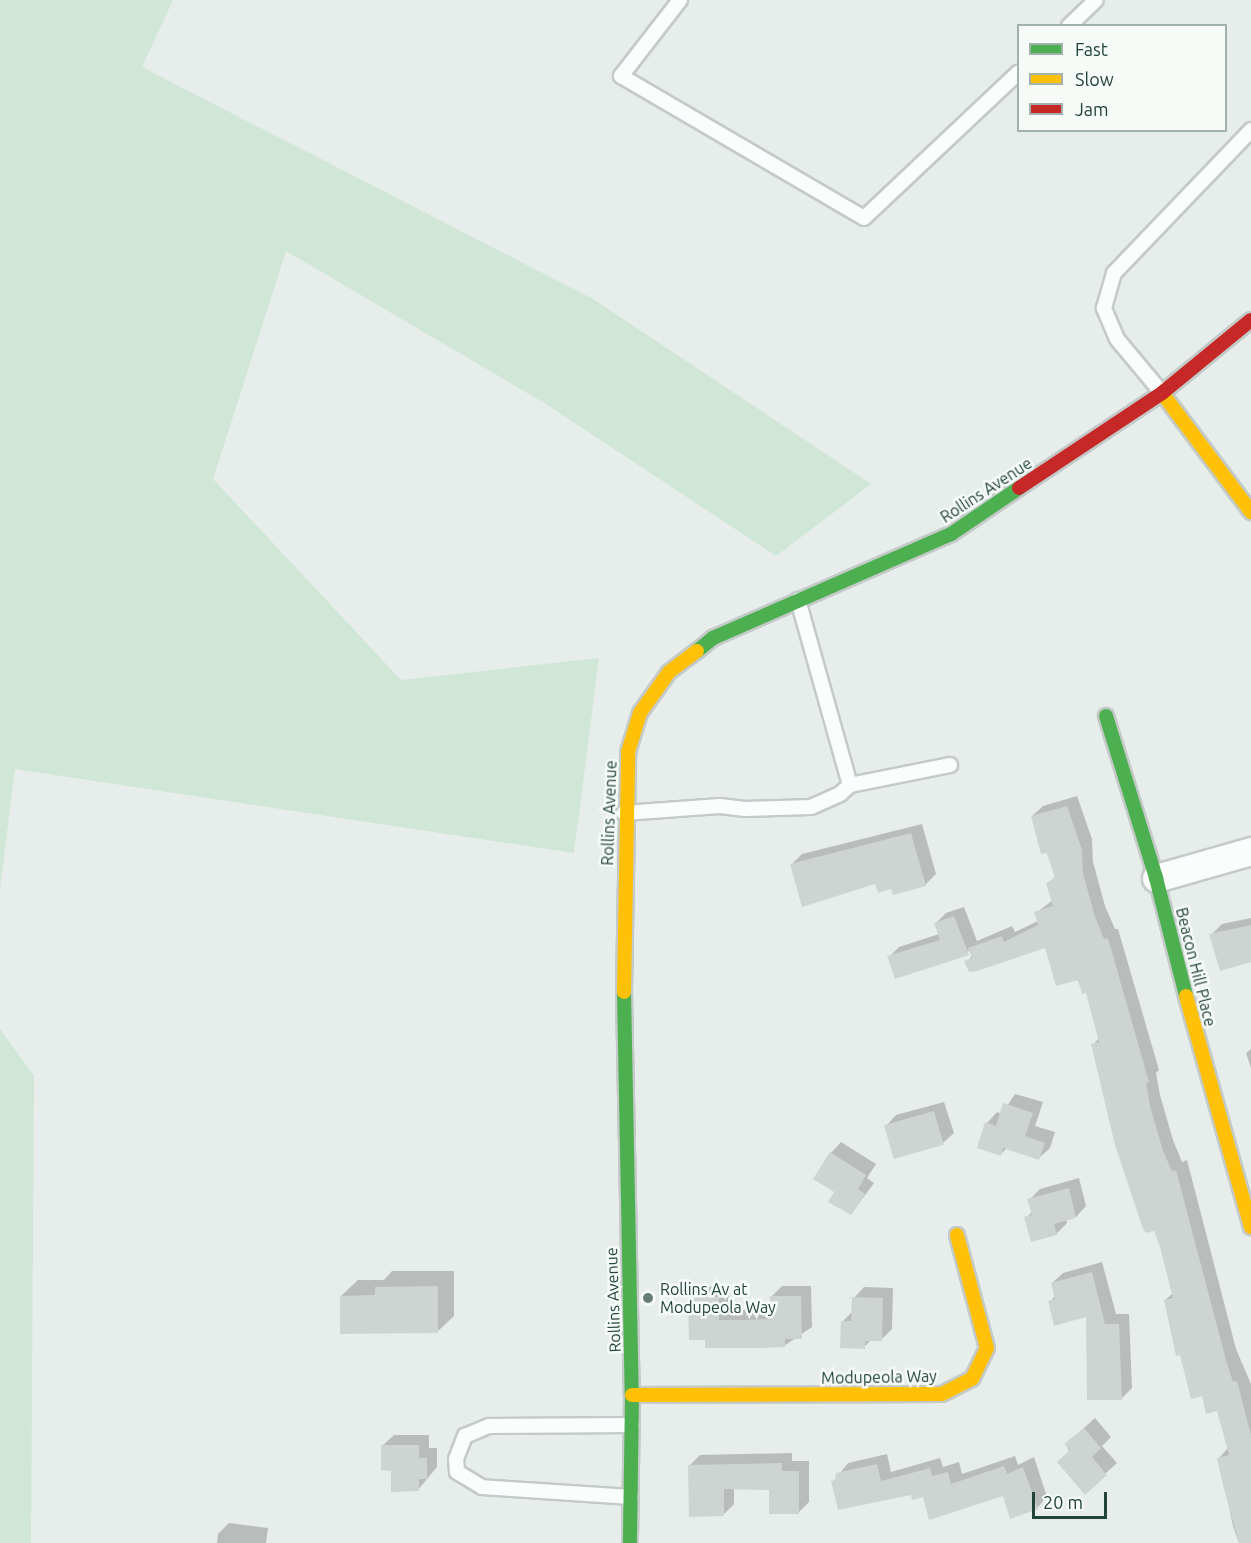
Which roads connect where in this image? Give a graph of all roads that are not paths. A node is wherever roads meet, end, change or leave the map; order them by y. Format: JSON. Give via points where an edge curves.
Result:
{"nodes":[{"id":1,"x":680,"y":0,"type":"edge"},
{"id":2,"x":1096,"y":0,"type":"edge"},
{"id":3,"x":1071,"y":24,"type":"edge"},
{"id":4,"x":1017,"y":74,"type":"edge"},
{"id":5,"x":1251,"y":130,"type":"edge"},
{"id":6,"x":1251,"y":320,"type":"edge"},
{"id":7,"x":1162,"y":393,"type":"junction"},
{"id":8,"x":1251,"y":512,"type":"edge"},
{"id":9,"x":798,"y":600,"type":"junction"},
{"id":10,"x":1107,"y":717,"type":"dead end"},
{"id":11,"x":950,"y":765,"type":"dead end"},
{"id":12,"x":850,"y":785,"type":"junction"},
{"id":13,"x":624,"y":813,"type":"junction"},
{"id":14,"x":1251,"y":851,"type":"edge"},
{"id":15,"x":1156,"y":878,"type":"junction"},
{"id":16,"x":1240,"y":1151,"type":"edge"},
{"id":17,"x":1251,"y":1227,"type":"edge"},
{"id":18,"x":957,"y":1235,"type":"dead end"},
{"id":19,"x":632,"y":1395,"type":"junction"},
{"id":20,"x":632,"y":1425,"type":"junction"},
{"id":21,"x":631,"y":1497,"type":"junction"},
{"id":22,"x":630,"y":1543,"type":"edge"}],
"edges":[{"from":1,"to":4,"type":"lane","via":[[621,76],[864,218]]},
{"from":2,"to":3,"type":"lane"},
{"from":5,"to":7,"type":"lane","via":[[1113,273],[1104,308],[1117,339]]},
{"from":6,"to":7,"type":"street","name":"Rollins Avenue"},
{"from":7,"to":8,"type":"street"},
{"from":7,"to":9,"type":"street","name":"Rollins Avenue","via":[[951,534]]},
{"from":9,"to":12,"type":"lane"},
{"from":9,"to":13,"type":"street","name":"Rollins Avenue","via":[[713,638],[690,653],[652,691],[633,732],[625,771]]},
{"from":10,"to":15,"type":"street","name":"Beacon Hill Place"},
{"from":11,"to":12,"type":"lane"},
{"from":12,"to":13,"type":"lane","via":[[811,807],[720,806]]},
{"from":13,"to":19,"type":"street","name":"Rollins Avenue","via":[[624,1084]]},
{"from":14,"to":15,"type":"street"},
{"from":15,"to":16,"type":"street","name":"Beacon Hill Place"},
{"from":16,"to":17,"type":"street","name":"Beacon Hill Place"},
{"from":18,"to":19,"type":"street","name":"Modupeola Way","via":[[987,1348],[972,1379],[942,1394]]},
{"from":19,"to":20,"type":"street","name":"Rollins Avenue"},
{"from":20,"to":21,"type":"street","name":"Rollins Avenue"},
{"from":20,"to":21,"type":"lane","via":[[489,1426],[465,1436],[456,1459],[457,1472],[482,1487]]},
{"from":21,"to":22,"type":"street","name":"Rollins Avenue"}]}
